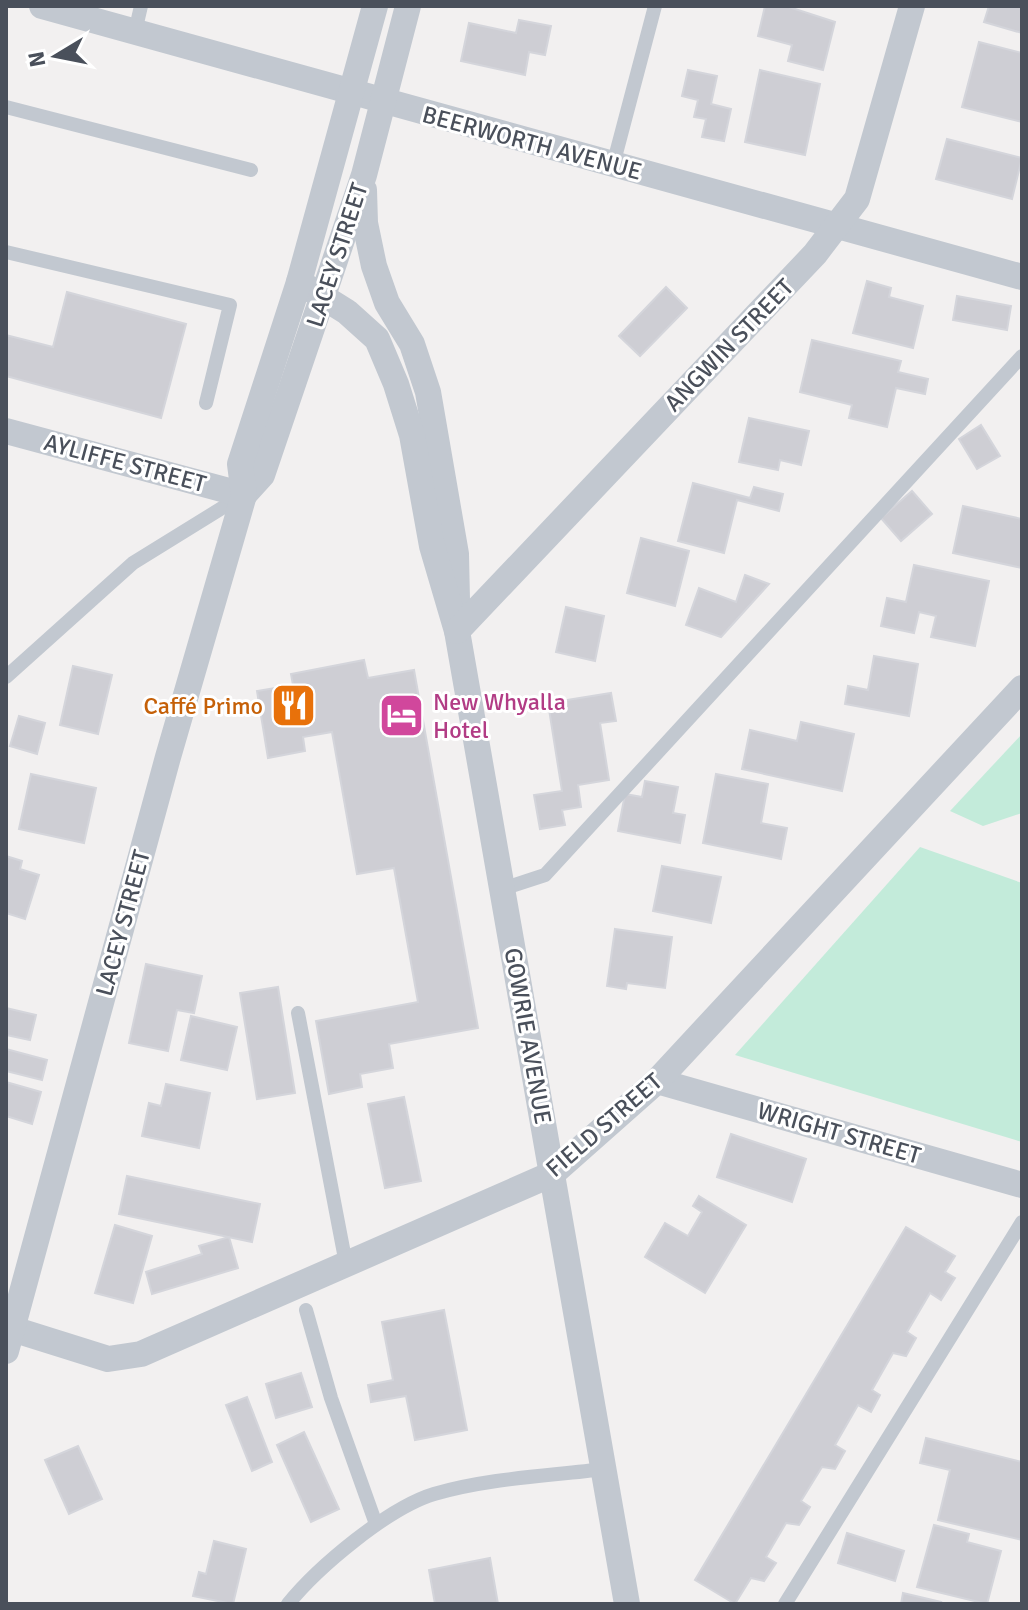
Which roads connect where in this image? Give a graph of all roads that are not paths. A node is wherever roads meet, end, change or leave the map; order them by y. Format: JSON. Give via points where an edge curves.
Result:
{"nodes":[{"id":1,"x":42,"y":6,"type":"edge"},
{"id":2,"x":141,"y":6,"type":"edge"},
{"id":3,"x":375,"y":6,"type":"edge"},
{"id":4,"x":408,"y":6,"type":"edge"},
{"id":5,"x":655,"y":6,"type":"edge"},
{"id":6,"x":912,"y":6,"type":"edge"},
{"id":7,"x":135,"y":32,"type":"junction"},
{"id":8,"x":351,"y":92,"type":"junction"},
{"id":9,"x":383,"y":102,"type":"junction"},
{"id":10,"x":6,"y":107,"type":"edge"},
{"id":11,"x":613,"y":165,"type":"junction"},
{"id":12,"x":251,"y":170,"type":"dead end"},
{"id":13,"x":364,"y":175,"type":"junction"},
{"id":14,"x":837,"y":226,"type":"junction"},
{"id":15,"x":6,"y":252,"type":"edge"},
{"id":16,"x":1022,"y":277,"type":"edge"},
{"id":17,"x":299,"y":282,"type":"junction"},
{"id":18,"x":323,"y":297,"type":"junction"},
{"id":19,"x":1022,"y":356,"type":"edge"},
{"id":20,"x":206,"y":403,"type":"dead end"},
{"id":21,"x":6,"y":431,"type":"edge"},
{"id":22,"x":244,"y":495,"type":"junction"},
{"id":23,"x":457,"y":631,"type":"junction"},
{"id":24,"x":6,"y":677,"type":"edge"},
{"id":25,"x":1022,"y":688,"type":"edge"},
{"id":26,"x":502,"y":889,"type":"junction"},
{"id":27,"x":298,"y":1013,"type":"dead end"},
{"id":28,"x":657,"y":1081,"type":"junction"},
{"id":29,"x":552,"y":1174,"type":"junction"},
{"id":30,"x":1022,"y":1185,"type":"edge"},
{"id":31,"x":1022,"y":1222,"type":"edge"},
{"id":32,"x":346,"y":1264,"type":"junction"},
{"id":33,"x":306,"y":1310,"type":"dead end"},
{"id":34,"x":8,"y":1336,"type":"edge"},
{"id":35,"x":604,"y":1469,"type":"junction"},
{"id":36,"x":376,"y":1524,"type":"junction"},
{"id":37,"x":627,"y":1597,"type":"edge"},
{"id":38,"x":288,"y":1604,"type":"edge"},
{"id":39,"x":785,"y":1604,"type":"edge"}],
"edges":[{"from":1,"to":7,"type":"street","name":"BEERWORTH AVENUE"},
{"from":2,"to":7,"type":"lane"},
{"from":3,"to":8,"type":"street","name":"LACEY STREET"},
{"from":4,"to":9,"type":"street","name":"LACEY STREET"},
{"from":5,"to":11,"type":"lane"},
{"from":6,"to":14,"type":"street","name":"ANGWIN STREET","via":[[857,199]]},
{"from":7,"to":8,"type":"street","name":"BEERWORTH AVENUE"},
{"from":8,"to":9,"type":"street","name":"BEERWORTH AVENUE"},
{"from":8,"to":17,"type":"street","name":"LACEY STREET"},
{"from":9,"to":11,"type":"street","name":"BEERWORTH AVENUE"},
{"from":9,"to":13,"type":"street","name":"LACEY STREET"},
{"from":10,"to":12,"type":"lane"},
{"from":11,"to":14,"type":"street","name":"BEERWORTH AVENUE"},
{"from":13,"to":18,"type":"street","name":"LACEY STREET"},
{"from":13,"to":23,"type":"street","name":"GOWRIE AVENUE","via":[[365,223],[374,266],[387,303],[412,344],[428,392],[456,554]]},
{"from":14,"to":16,"type":"street","name":"BEERWORTH AVENUE"},
{"from":14,"to":23,"type":"street","name":"ANGWIN STREET"},
{"from":15,"to":20,"type":"lane","via":[[230,305]]},
{"from":17,"to":18,"type":"street","name":"GOWRIE AVENUE"},
{"from":17,"to":22,"type":"street","name":"LACEY STREET","via":[[240,464]]},
{"from":18,"to":22,"type":"street","name":"LACEY STREET","via":[[262,475]]},
{"from":18,"to":23,"type":"street","name":"GOWRIE AVENUE","via":[[377,339],[396,384]]},
{"from":19,"to":26,"type":"lane","via":[[545,875]]},
{"from":21,"to":22,"type":"street","name":"AYLIFFE STREET"},
{"from":22,"to":24,"type":"lane","via":[[133,563]]},
{"from":22,"to":34,"type":"street","name":"LACEY STREET"},
{"from":23,"to":26,"type":"street","name":"GOWRIE AVENUE"},
{"from":25,"to":28,"type":"street","name":"FIELD STREET"},
{"from":26,"to":29,"type":"street","name":"GOWRIE AVENUE"},
{"from":27,"to":32,"type":"lane"},
{"from":28,"to":29,"type":"street","name":"FIELD STREET"},
{"from":28,"to":30,"type":"street","name":"WRIGHT STREET"},
{"from":29,"to":32,"type":"street","name":"FIELD STREET"},
{"from":29,"to":35,"type":"street","name":"GOWRIE AVENUE"},
{"from":31,"to":39,"type":"lane"},
{"from":32,"to":34,"type":"street","name":"FIELD STREET","via":[[141,1354],[108,1359]]},
{"from":33,"to":36,"type":"lane"},
{"from":35,"to":36,"type":"lane","via":[[432,1495]]},
{"from":35,"to":37,"type":"street","name":"GOWRIE AVENUE"},
{"from":36,"to":38,"type":"lane","via":[[306,1581]]}]}
